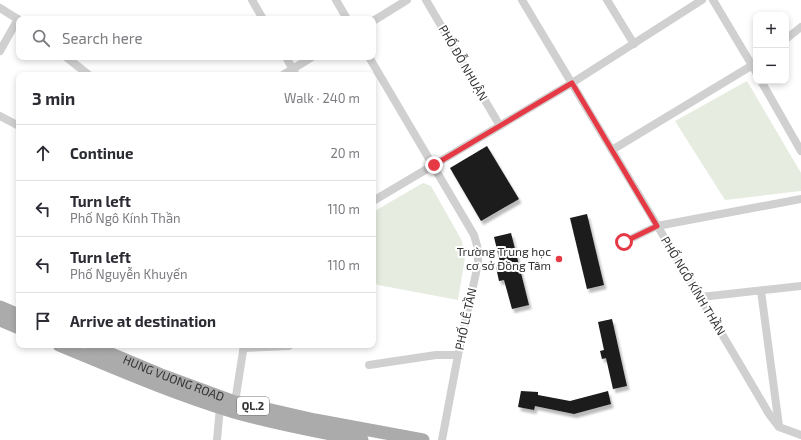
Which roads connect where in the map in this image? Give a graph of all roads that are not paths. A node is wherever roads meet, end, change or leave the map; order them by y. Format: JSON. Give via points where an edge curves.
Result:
{"nodes":[{"id":1,"x":252,"y":0,"type":"edge"},
{"id":2,"x":336,"y":0,"type":"edge"},
{"id":3,"x":407,"y":0,"type":"edge"},
{"id":4,"x":426,"y":0,"type":"edge"},
{"id":5,"x":522,"y":0,"type":"edge"},
{"id":6,"x":607,"y":0,"type":"edge"},
{"id":7,"x":702,"y":0,"type":"edge"},
{"id":8,"x":713,"y":0,"type":"edge"},
{"id":9,"x":0,"y":8,"type":"edge"},
{"id":10,"x":261,"y":16,"type":"edge"},
{"id":11,"x":345,"y":16,"type":"edge"},
{"id":12,"x":376,"y":18,"type":"edge"},
{"id":13,"x":16,"y":19,"type":"edge"},
{"id":14,"x":16,"y":23,"type":"edge"},
{"id":15,"x":801,"y":27,"type":"edge"},
{"id":16,"x":789,"y":37,"type":"edge"},
{"id":17,"x":634,"y":44,"type":"junction"},
{"id":18,"x":0,"y":51,"type":"edge"},
{"id":19,"x":70,"y":60,"type":"edge"},
{"id":20,"x":288,"y":60,"type":"edge"},
{"id":21,"x":308,"y":60,"type":"edge"},
{"id":22,"x":372,"y":60,"type":"edge"},
{"id":23,"x":753,"y":64,"type":"edge"},
{"id":24,"x":753,"y":68,"type":"edge"},
{"id":25,"x":86,"y":72,"type":"edge"},
{"id":26,"x":294,"y":72,"type":"edge"},
{"id":27,"x":572,"y":83,"type":"junction"},
{"id":28,"x":763,"y":84,"type":"edge"},
{"id":29,"x":0,"y":116,"type":"edge"},
{"id":30,"x":16,"y":124,"type":"edge"},
{"id":31,"x":500,"y":126,"type":"junction"},
{"id":32,"x":612,"y":150,"type":"junction"},
{"id":33,"x":801,"y":151,"type":"edge"},
{"id":34,"x":434,"y":165,"type":"junction"},
{"id":35,"x":376,"y":199,"type":"edge"},
{"id":36,"x":801,"y":199,"type":"edge"},
{"id":37,"x":657,"y":226,"type":"junction"},
{"id":38,"x":624,"y":242,"type":"dead end"},
{"id":39,"x":801,"y":286,"type":"edge"},
{"id":40,"x":761,"y":290,"type":"junction"},
{"id":41,"x":701,"y":297,"type":"junction"},
{"id":42,"x":0,"y":307,"type":"edge"},
{"id":43,"x":16,"y":314,"type":"edge"},
{"id":44,"x":0,"y":320,"type":"edge"},
{"id":45,"x":16,"y":327,"type":"edge"},
{"id":46,"x":66,"y":348,"type":"edge"},
{"id":47,"x":97,"y":348,"type":"edge"},
{"id":48,"x":244,"y":348,"type":"edge"},
{"id":49,"x":458,"y":355,"type":"junction"},
{"id":50,"x":369,"y":365,"type":"dead end"},
{"id":51,"x":220,"y":402,"type":"junction"},
{"id":52,"x":235,"y":402,"type":"junction"},
{"id":53,"x":779,"y":427,"type":"junction"},
{"id":54,"x":801,"y":434,"type":"edge"},
{"id":55,"x":217,"y":440,"type":"edge"},
{"id":56,"x":362,"y":440,"type":"edge"},
{"id":57,"x":423,"y":440,"type":"edge"},
{"id":58,"x":442,"y":440,"type":"edge"}],
"edges":[{"from":1,"to":10,"type":"street"},
{"from":2,"to":11,"type":"street"},
{"from":3,"to":12,"type":"street"},
{"from":4,"to":31,"type":"street","name":"PHỐ ĐỖ NHUẬN"},
{"from":5,"to":27,"type":"street","name":"PHỐ NGÔ KÍNH THẦN"},
{"from":6,"to":17,"type":"street"},
{"from":7,"to":17,"type":"street"},
{"from":8,"to":23,"type":"street"},
{"from":9,"to":13,"type":"street"},
{"from":14,"to":18,"type":"street"},
{"from":15,"to":16,"type":"street"},
{"from":17,"to":27,"type":"street"},
{"from":19,"to":25,"type":"street"},
{"from":20,"to":26,"type":"street"},
{"from":21,"to":26,"type":"street"},
{"from":22,"to":34,"type":"street","name":"PHỐ LÊ TẦN"},
{"from":24,"to":32,"type":"street"},
{"from":27,"to":31,"type":"street"},
{"from":27,"to":32,"type":"street","name":"PHỐ NGÔ KÍNH THẦN"},
{"from":28,"to":33,"type":"street"},
{"from":29,"to":30,"type":"street"},
{"from":31,"to":34,"type":"street"},
{"from":32,"to":37,"type":"street","name":"PHỐ NGÔ KÍNH THẦN"},
{"from":34,"to":35,"type":"street"},
{"from":34,"to":49,"type":"street","name":"PHỐ LÊ TẦN","via":[[474,235],[478,249],[478,264]]},
{"from":36,"to":37,"type":"street"},
{"from":37,"to":38,"type":"street"},
{"from":37,"to":41,"type":"street","name":"PHỐ NGÔ KÍNH THẦN"},
{"from":39,"to":40,"type":"street"},
{"from":40,"to":41,"type":"street"},
{"from":40,"to":53,"type":"street"},
{"from":41,"to":53,"type":"street","name":"PHỐ NGÔ KÍNH THẦN"},
{"from":42,"to":43,"type":"main road"},
{"from":44,"to":45,"type":"main road"},
{"from":46,"to":51,"type":"main road","name":"HUNG VUONG ROAD","number":"QL.2","via":[[156,386]]},
{"from":47,"to":51,"type":"main road","name":"HUNG VUONG ROAD","number":"QL.2"},
{"from":48,"to":52,"type":"street"},
{"from":49,"to":50,"type":"street","via":[[436,355]]},
{"from":49,"to":58,"type":"street","name":"PHỐ LÊ TẦN"},
{"from":51,"to":52,"type":"main road","name":"HUNG VUONG ROAD","number":"QL.2"},
{"from":51,"to":55,"type":"street"},
{"from":51,"to":56,"type":"main road","name":"HUNG VUONG ROAD","number":"QL.2","via":[[235,412]]},
{"from":52,"to":57,"type":"main road","name":"HUNG VUONG ROAD","number":"QL.2"},
{"from":53,"to":54,"type":"street"}]}
